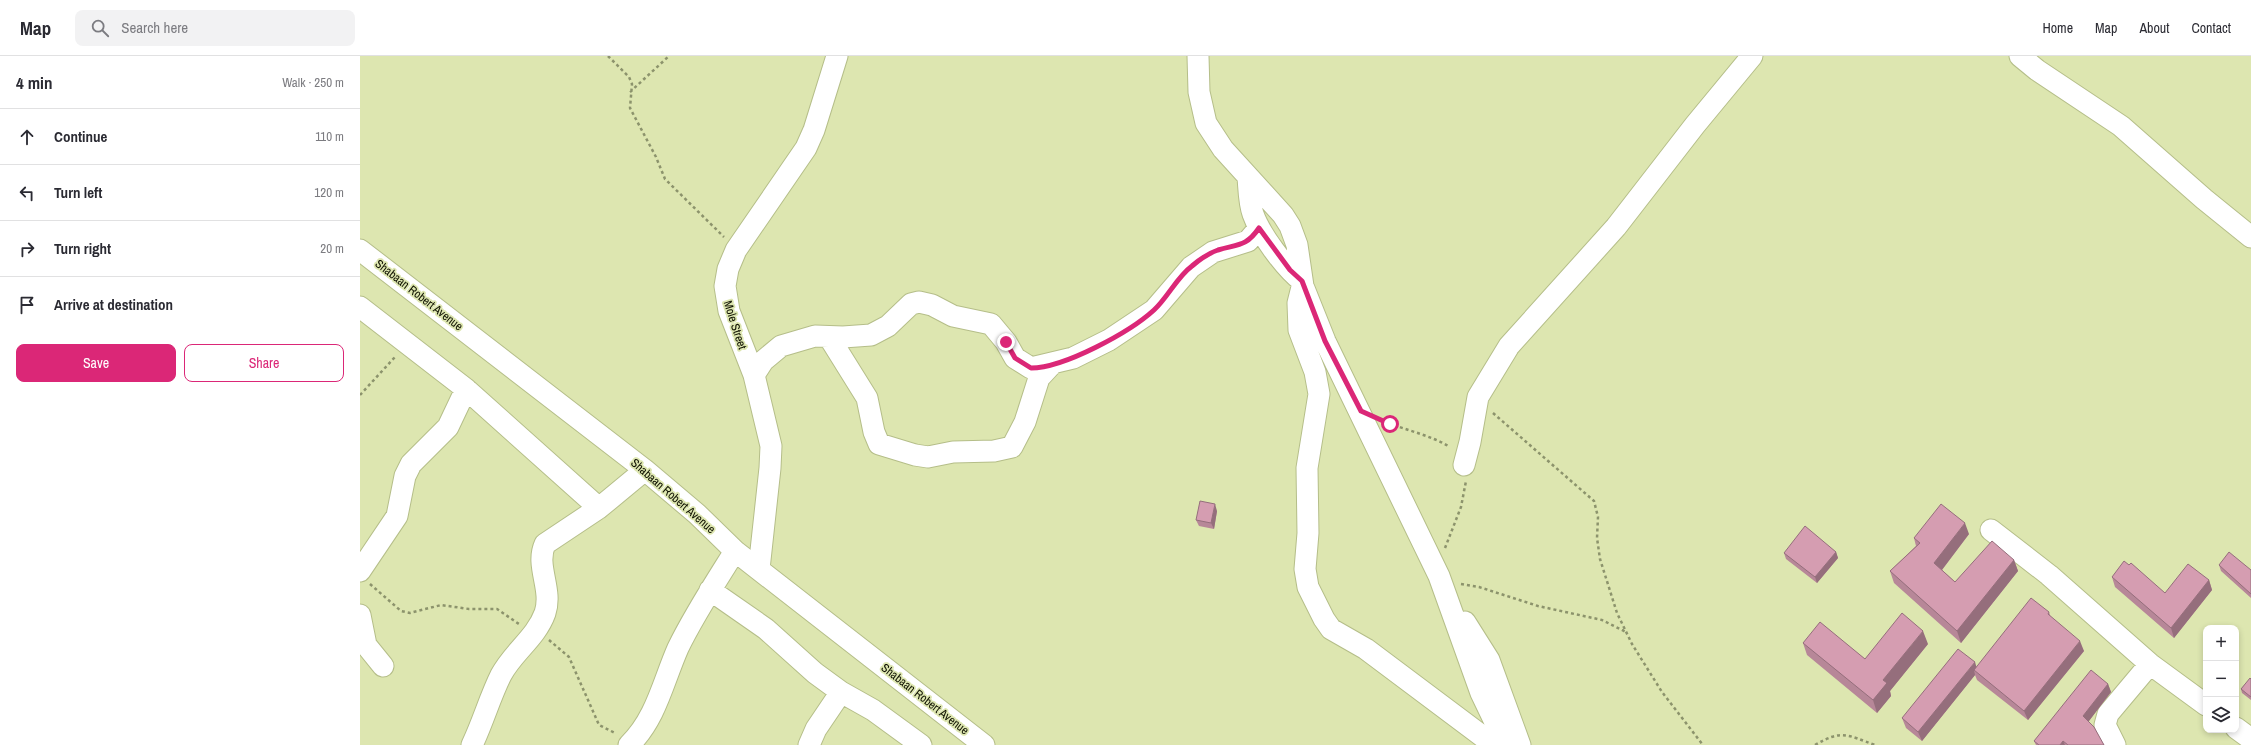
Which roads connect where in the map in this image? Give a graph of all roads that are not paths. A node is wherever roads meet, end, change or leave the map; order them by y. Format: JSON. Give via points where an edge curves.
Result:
{"nodes":[{"id":1,"x":837,"y":56,"type":"edge"},
{"id":2,"x":1198,"y":56,"type":"edge"},
{"id":3,"x":1752,"y":56,"type":"edge"},
{"id":4,"x":2020,"y":56,"type":"edge"},
{"id":5,"x":1248,"y":177,"type":"junction"},
{"id":6,"x":1259,"y":228,"type":"junction"},
{"id":7,"x":2251,"y":237,"type":"edge"},
{"id":8,"x":360,"y":250,"type":"edge"},
{"id":9,"x":1302,"y":284,"type":"junction"},
{"id":10,"x":360,"y":307,"type":"edge"},
{"id":11,"x":829,"y":337,"type":"junction"},
{"id":12,"x":1052,"y":364,"type":"junction"},
{"id":13,"x":754,"y":375,"type":"junction"},
{"id":14,"x":466,"y":390,"type":"junction"},
{"id":15,"x":1464,"y":465,"type":"road end"},
{"id":16,"x":645,"y":470,"type":"junction"},
{"id":17,"x":599,"y":508,"type":"junction"},
{"id":18,"x":1991,"y":530,"type":"dead end"},
{"id":19,"x":735,"y":551,"type":"junction"},
{"id":20,"x":759,"y":569,"type":"junction"},
{"id":21,"x":363,"y":576,"type":"edge"},
{"id":22,"x":1442,"y":584,"type":"junction"},
{"id":23,"x":710,"y":590,"type":"junction"},
{"id":24,"x":360,"y":615,"type":"edge"},
{"id":25,"x":2150,"y":664,"type":"junction"},
{"id":26,"x":383,"y":666,"type":"dead end"},
{"id":27,"x":841,"y":692,"type":"junction"},
{"id":28,"x":2203,"y":703,"type":"edge"},
{"id":29,"x":2239,"y":730,"type":"edge"},
{"id":30,"x":2251,"y":740,"type":"edge"},
{"id":31,"x":632,"y":742,"type":"edge"},
{"id":32,"x":472,"y":745,"type":"edge"},
{"id":33,"x":809,"y":745,"type":"edge"},
{"id":34,"x":921,"y":745,"type":"edge"},
{"id":35,"x":984,"y":745,"type":"edge"},
{"id":36,"x":1494,"y":745,"type":"edge"},
{"id":37,"x":1506,"y":745,"type":"edge"},
{"id":38,"x":1520,"y":745,"type":"edge"},
{"id":39,"x":2115,"y":745,"type":"edge"}],
"edges":[{"from":1,"to":13,"type":"street","name":"Mole Street","via":[[806,148],[736,250],[728,269],[726,300]]},
{"from":2,"to":5,"type":"street","via":[[1199,92],[1206,123],[1223,149]]},
{"from":3,"to":15,"type":"street","via":[[1616,227],[1509,346],[1478,396]]},
{"from":4,"to":7,"type":"street","via":[[2120,126]]},
{"from":5,"to":6,"type":"street","via":[[1252,209]]},
{"from":5,"to":9,"type":"street","via":[[1290,226],[1297,245]]},
{"from":6,"to":9,"type":"street"},
{"from":6,"to":12,"type":"street","via":[[1248,241],[1213,252],[1190,266],[1154,310],[1109,340],[1073,358]]},
{"from":8,"to":16,"type":"street","name":"Shabaan Robert Avenue"},
{"from":9,"to":22,"type":"street","via":[[1328,348],[1361,411]]},
{"from":9,"to":36,"type":"street","via":[[1298,303],[1299,330],[1315,372],[1319,394],[1307,468],[1308,533],[1305,569],[1308,587],[1324,620],[1331,628],[1366,649]]},
{"from":10,"to":14,"type":"street"},
{"from":11,"to":12,"type":"street","via":[[862,337],[877,333],[912,304],[924,303],[953,316],[991,324],[1015,358],[1025,366],[1034,368]]},
{"from":11,"to":12,"type":"street","via":[[867,398],[874,432],[880,444],[928,457],[953,452],[994,451],[1012,447],[1025,422],[1039,378]]},
{"from":11,"to":13,"type":"street","via":[[807,338],[781,346],[763,361]]},
{"from":13,"to":20,"type":"street","name":"Mole Street","via":[[771,446]]},
{"from":14,"to":17,"type":"street"},
{"from":14,"to":21,"type":"street","via":[[448,427],[412,464],[405,476],[396,516]]},
{"from":16,"to":17,"type":"street"},
{"from":16,"to":19,"type":"street","name":"Shabaan Robert Avenue","via":[[697,514]]},
{"from":17,"to":32,"type":"street","via":[[545,544],[541,552],[548,599],[545,612],[533,635],[509,661],[501,675]]},
{"from":18,"to":25,"type":"street","via":[[2049,576]]},
{"from":19,"to":20,"type":"street","name":"Shabaan Robert Avenue"},
{"from":19,"to":23,"type":"street"},
{"from":20,"to":35,"type":"street","name":"Shabaan Robert Avenue"},
{"from":22,"to":37,"type":"street","via":[[1481,693]]},
{"from":22,"to":38,"type":"street","via":[[1489,660]]},
{"from":23,"to":27,"type":"street","via":[[766,629],[814,673]]},
{"from":23,"to":31,"type":"street","via":[[678,648],[648,723]]},
{"from":24,"to":26,"type":"street","via":[[366,645]]},
{"from":25,"to":28,"type":"street"},
{"from":25,"to":39,"type":"street","via":[[2108,714],[2105,725]]},
{"from":27,"to":33,"type":"street","via":[[816,729]]},
{"from":27,"to":34,"type":"street","via":[[873,710]]},
{"from":29,"to":30,"type":"street"}]}
